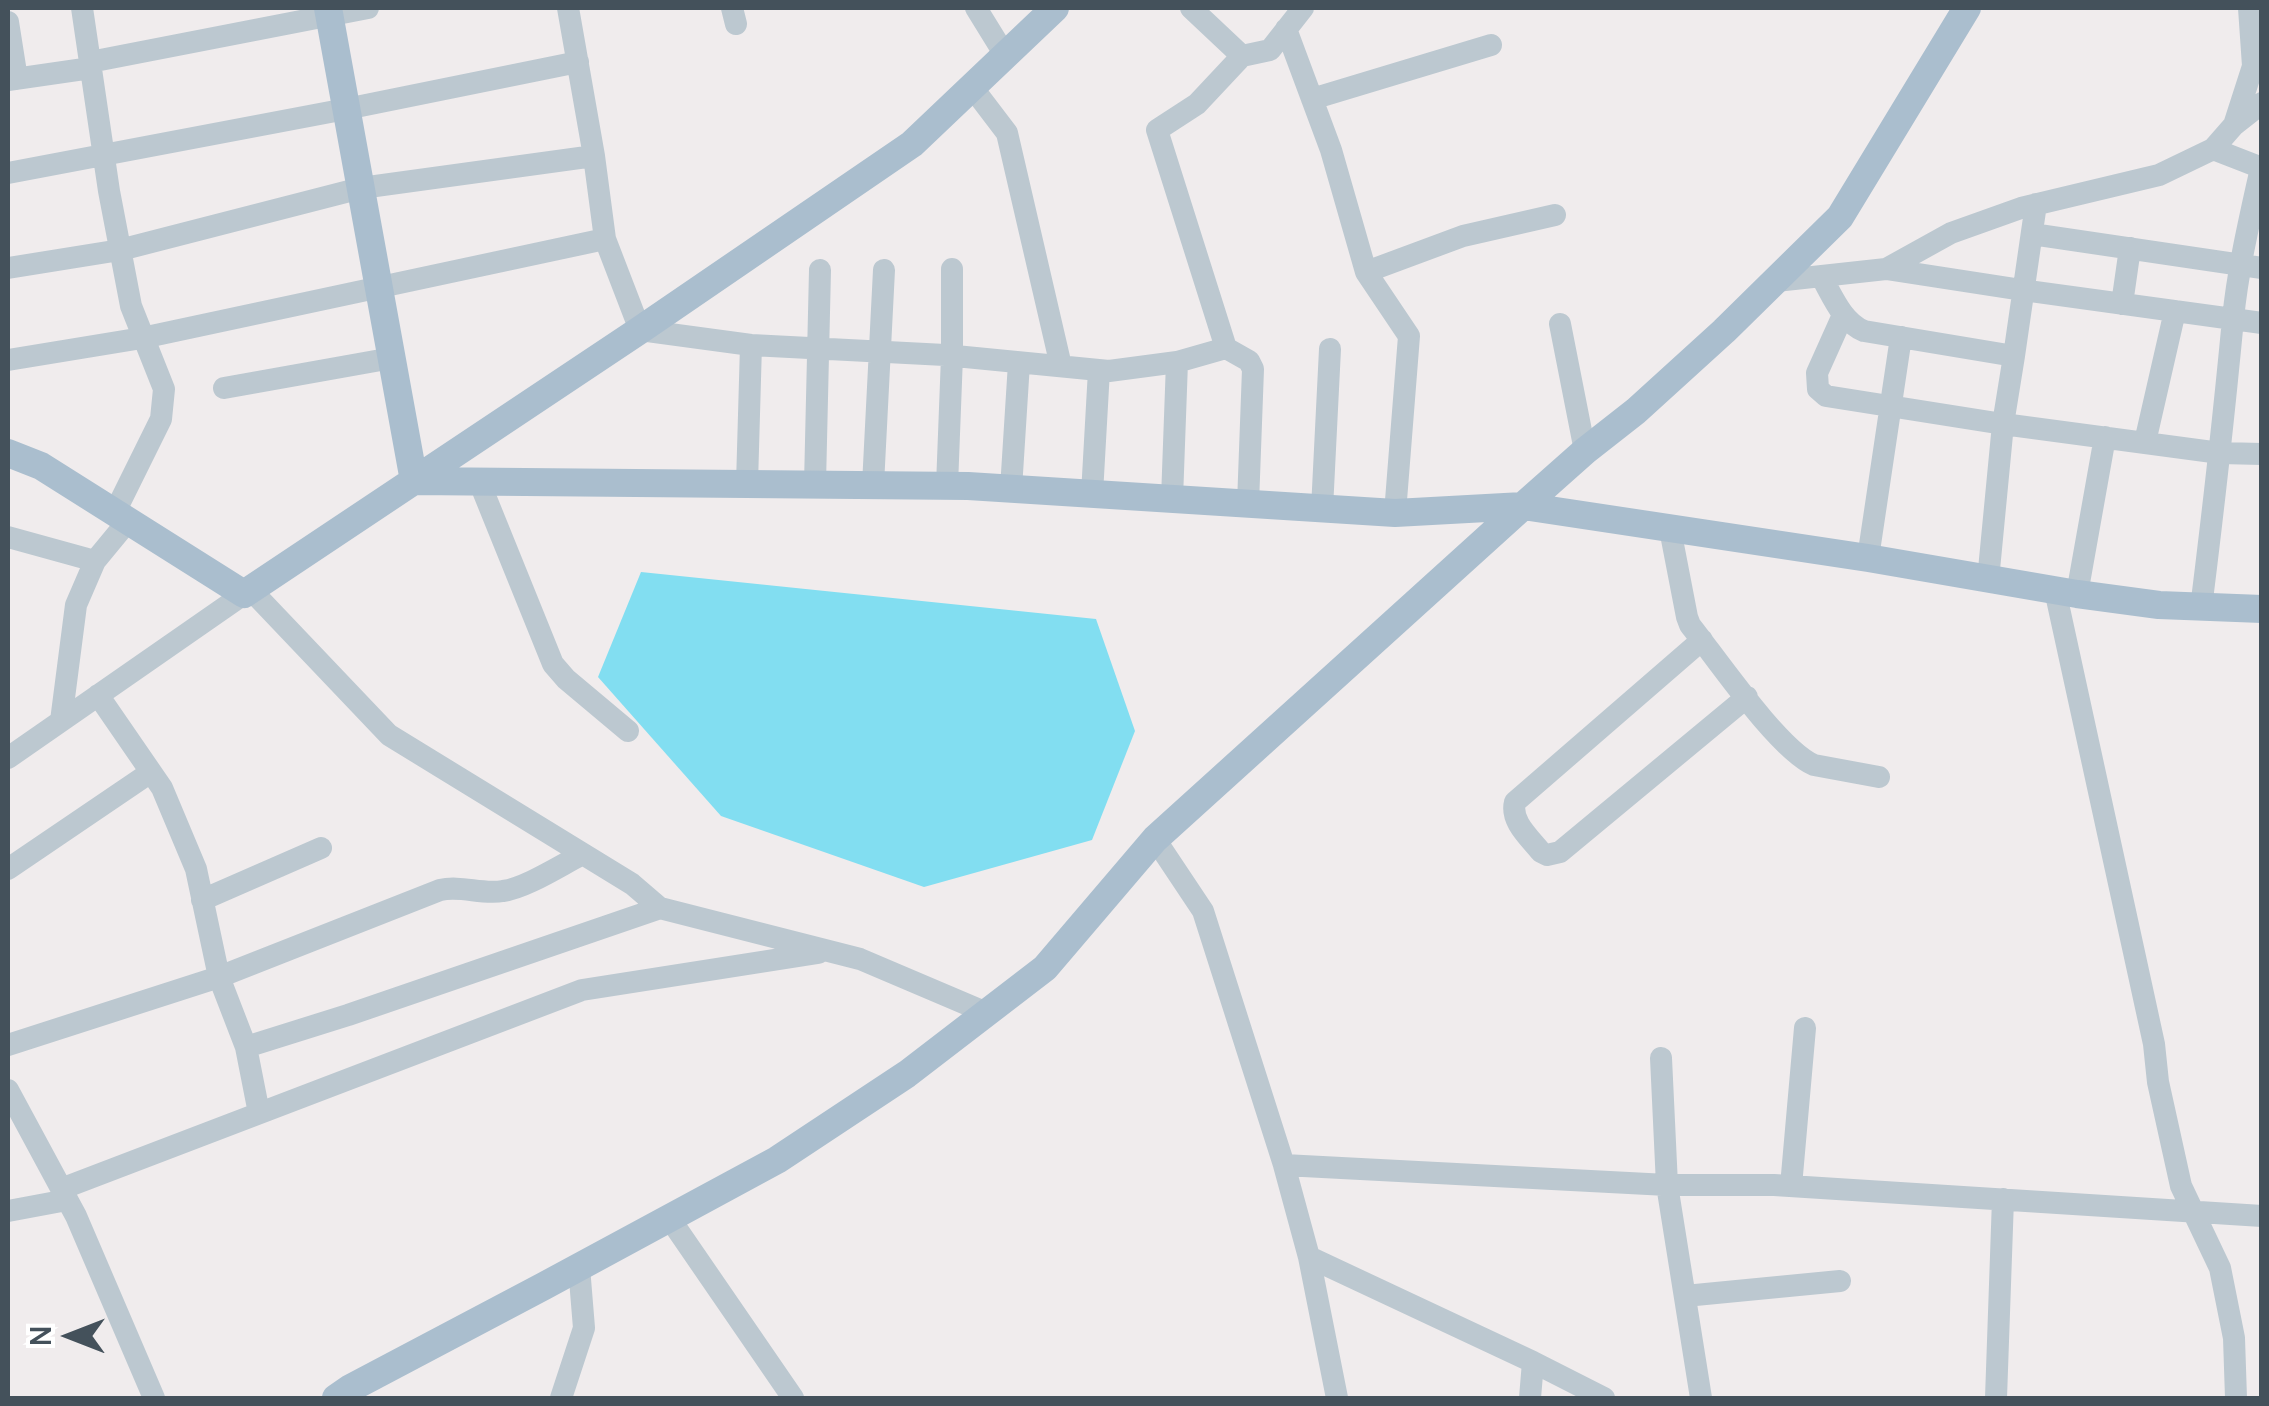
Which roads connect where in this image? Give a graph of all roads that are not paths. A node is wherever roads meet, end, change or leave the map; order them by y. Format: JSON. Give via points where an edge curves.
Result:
{"nodes":[{"id":1,"x":82,"y":8,"type":"edge"},
{"id":2,"x":368,"y":8,"type":"edge"},
{"id":3,"x":568,"y":8,"type":"edge"},
{"id":4,"x":976,"y":8,"type":"edge"},
{"id":5,"x":1055,"y":8,"type":"edge"},
{"id":6,"x":1190,"y":8,"type":"edge"},
{"id":7,"x":1303,"y":8,"type":"edge"},
{"id":8,"x":1968,"y":8,"type":"edge"},
{"id":9,"x":2249,"y":8,"type":"edge"},
{"id":10,"x":328,"y":11,"type":"edge"},
{"id":11,"x":8,"y":22,"type":"edge"},
{"id":12,"x":1286,"y":29,"type":"junction"},
{"id":13,"x":1490,"y":45,"type":"dead end"},
{"id":14,"x":1005,"y":55,"type":"junction"},
{"id":15,"x":1242,"y":56,"type":"junction"},
{"id":16,"x":578,"y":62,"type":"junction"},
{"id":17,"x":90,"y":65,"type":"junction"},
{"id":18,"x":12,"y":79,"type":"edge"},
{"id":19,"x":972,"y":87,"type":"junction"},
{"id":20,"x":1312,"y":99,"type":"junction"},
{"id":21,"x":2262,"y":103,"type":"edge"},
{"id":22,"x":346,"y":109,"type":"junction"},
{"id":23,"x":2234,"y":125,"type":"junction"},
{"id":24,"x":2213,"y":150,"type":"junction"},
{"id":25,"x":104,"y":156,"type":"junction"},
{"id":26,"x":594,"y":156,"type":"junction"},
{"id":27,"x":2261,"y":168,"type":"edge"},
{"id":28,"x":8,"y":173,"type":"edge"},
{"id":29,"x":360,"y":188,"type":"junction"},
{"id":30,"x":2036,"y":204,"type":"junction"},
{"id":31,"x":1555,"y":214,"type":"dead end"},
{"id":32,"x":2032,"y":234,"type":"junction"},
{"id":33,"x":605,"y":239,"type":"junction"},
{"id":34,"x":2130,"y":248,"type":"junction"},
{"id":35,"x":120,"y":250,"type":"junction"},
{"id":36,"x":2252,"y":267,"type":"edge"},
{"id":37,"x":8,"y":268,"type":"edge"},
{"id":38,"x":952,"y":268,"type":"dead end"},
{"id":39,"x":1886,"y":268,"type":"junction"},
{"id":40,"x":820,"y":270,"type":"dead end"},
{"id":41,"x":884,"y":270,"type":"dead end"},
{"id":42,"x":1366,"y":272,"type":"junction"},
{"id":43,"x":1821,"y":276,"type":"junction"},
{"id":44,"x":1776,"y":281,"type":"junction"},
{"id":45,"x":379,"y":288,"type":"junction"},
{"id":46,"x":2022,"y":290,"type":"junction"},
{"id":47,"x":2122,"y":304,"type":"junction"},
{"id":48,"x":2175,"y":312,"type":"junction"},
{"id":49,"x":1844,"y":315,"type":"junction"},
{"id":50,"x":2233,"y":320,"type":"junction"},
{"id":51,"x":2262,"y":323,"type":"edge"},
{"id":52,"x":1560,"y":324,"type":"dead end"},
{"id":53,"x":640,"y":330,"type":"junction"},
{"id":54,"x":1901,"y":337,"type":"junction"},
{"id":55,"x":142,"y":338,"type":"junction"},
{"id":56,"x":752,"y":344,"type":"junction"},
{"id":57,"x":818,"y":348,"type":"junction"},
{"id":58,"x":1226,"y":348,"type":"junction"},
{"id":59,"x":1330,"y":349,"type":"dead end"},
{"id":60,"x":880,"y":351,"type":"junction"},
{"id":61,"x":952,"y":356,"type":"junction"},
{"id":62,"x":2014,"y":356,"type":"junction"},
{"id":63,"x":392,"y":358,"type":"junction"},
{"id":64,"x":8,"y":360,"type":"edge"},
{"id":65,"x":1177,"y":362,"type":"junction"},
{"id":66,"x":1020,"y":363,"type":"junction"},
{"id":67,"x":1060,"y":366,"type":"junction"},
{"id":68,"x":1099,"y":370,"type":"junction"},
{"id":69,"x":224,"y":388,"type":"dead end"},
{"id":70,"x":1891,"y":407,"type":"junction"},
{"id":71,"x":2003,"y":424,"type":"junction"},
{"id":72,"x":2105,"y":437,"type":"junction"},
{"id":73,"x":2145,"y":442,"type":"junction"},
{"id":74,"x":1585,"y":451,"type":"junction"},
{"id":75,"x":8,"y":453,"type":"edge"},
{"id":76,"x":2220,"y":453,"type":"junction"},
{"id":77,"x":2262,"y":454,"type":"edge"},
{"id":78,"x":414,"y":481,"type":"junction"},
{"id":79,"x":479,"y":482,"type":"junction"},
{"id":80,"x":747,"y":484,"type":"junction"},
{"id":81,"x":816,"y":484,"type":"junction"},
{"id":82,"x":873,"y":485,"type":"junction"},
{"id":83,"x":948,"y":486,"type":"junction"},
{"id":84,"x":1011,"y":488,"type":"junction"},
{"id":85,"x":1092,"y":494,"type":"junction"},
{"id":86,"x":1172,"y":499,"type":"junction"},
{"id":87,"x":1248,"y":504,"type":"junction"},
{"id":88,"x":1522,"y":506,"type":"junction"},
{"id":89,"x":1322,"y":509,"type":"junction"},
{"id":90,"x":1395,"y":513,"type":"junction"},
{"id":91,"x":122,"y":517,"type":"junction"},
{"id":92,"x":1670,"y":529,"type":"junction"},
{"id":93,"x":8,"y":538,"type":"edge"},
{"id":94,"x":1868,"y":558,"type":"junction"},
{"id":95,"x":95,"y":561,"type":"junction"},
{"id":96,"x":1965,"y":576,"type":"junction"},
{"id":97,"x":248,"y":592,"type":"junction"},
{"id":98,"x":2066,"y":592,"type":"junction"},
{"id":99,"x":2198,"y":608,"type":"junction"},
{"id":100,"x":2262,"y":609,"type":"edge"},
{"id":101,"x":1702,"y":640,"type":"junction"},
{"id":102,"x":98,"y":695,"type":"junction"},
{"id":103,"x":1751,"y":702,"type":"junction"},
{"id":104,"x":62,"y":721,"type":"junction"},
{"id":105,"x":628,"y":731,"type":"dead end"},
{"id":106,"x":8,"y":758,"type":"edge"},
{"id":107,"x":151,"y":772,"type":"junction"},
{"id":108,"x":1879,"y":777,"type":"dead end"},
{"id":109,"x":1154,"y":838,"type":"junction"},
{"id":110,"x":321,"y":848,"type":"dead end"},
{"id":111,"x":583,"y":854,"type":"junction"},
{"id":112,"x":8,"y":869,"type":"edge"},
{"id":113,"x":202,"y":900,"type":"junction"},
{"id":114,"x":660,"y":908,"type":"junction"},
{"id":115,"x":829,"y":951,"type":"junction"},
{"id":116,"x":219,"y":977,"type":"junction"},
{"id":117,"x":987,"y":1013,"type":"junction"},
{"id":118,"x":1804,"y":1028,"type":"dead end"},
{"id":119,"x":8,"y":1045,"type":"edge"},
{"id":120,"x":246,"y":1047,"type":"junction"},
{"id":121,"x":1661,"y":1058,"type":"dead end"},
{"id":122,"x":8,"y":1090,"type":"edge"},
{"id":123,"x":259,"y":1113,"type":"junction"},
{"id":124,"x":31,"y":1134,"type":"junction"},
{"id":125,"x":8,"y":1142,"type":"edge"},
{"id":126,"x":1284,"y":1166,"type":"junction"},
{"id":127,"x":1667,"y":1185,"type":"junction"},
{"id":128,"x":1792,"y":1186,"type":"junction"},
{"id":129,"x":2003,"y":1199,"type":"junction"},
{"id":130,"x":68,"y":1202,"type":"junction"},
{"id":131,"x":8,"y":1211,"type":"edge"},
{"id":132,"x":2192,"y":1211,"type":"junction"},
{"id":133,"x":2262,"y":1216,"type":"edge"},
{"id":134,"x":670,"y":1218,"type":"junction"},
{"id":135,"x":1309,"y":1256,"type":"junction"},
{"id":136,"x":580,"y":1268,"type":"junction"},
{"id":137,"x":1840,"y":1281,"type":"dead end"},
{"id":138,"x":1684,"y":1296,"type":"junction"},
{"id":139,"x":1532,"y":1362,"type":"junction"},
{"id":140,"x":154,"y":1398,"type":"edge"},
{"id":141,"x":336,"y":1398,"type":"edge"},
{"id":142,"x":561,"y":1398,"type":"edge"},
{"id":143,"x":793,"y":1398,"type":"edge"},
{"id":144,"x":1337,"y":1398,"type":"edge"},
{"id":145,"x":1530,"y":1398,"type":"edge"},
{"id":146,"x":1604,"y":1398,"type":"edge"},
{"id":147,"x":1701,"y":1398,"type":"edge"},
{"id":148,"x":1996,"y":1398,"type":"edge"},
{"id":149,"x":2236,"y":1398,"type":"edge"}],
"edges":[{"from":1,"to":17,"type":"street"},
{"from":2,"to":10,"type":"street"},
{"from":3,"to":16,"type":"street"},
{"from":4,"to":14,"type":"street"},
{"from":5,"to":14,"type":"main road"},
{"from":6,"to":15,"type":"street"},
{"from":7,"to":12,"type":"street"},
{"from":8,"to":44,"type":"main road","via":[[1840,218]]},
{"from":9,"to":23,"type":"street","via":[[2253,66]]},
{"from":10,"to":17,"type":"street"},
{"from":10,"to":22,"type":"main road"},
{"from":11,"to":18,"type":"street"},
{"from":12,"to":15,"type":"street","via":[[1270,50]]},
{"from":12,"to":20,"type":"street"},
{"from":13,"to":20,"type":"street"},
{"from":14,"to":19,"type":"main road"},
{"from":15,"to":58,"type":"street","via":[[1197,104],[1157,130]]},
{"from":16,"to":22,"type":"street"},
{"from":16,"to":26,"type":"street"},
{"from":17,"to":18,"type":"street"},
{"from":17,"to":25,"type":"street"},
{"from":19,"to":53,"type":"main road","via":[[912,144]]},
{"from":19,"to":67,"type":"street","via":[[1008,133]]},
{"from":20,"to":42,"type":"street"},
{"from":21,"to":23,"type":"street"},
{"from":22,"to":25,"type":"street"},
{"from":22,"to":29,"type":"main road"},
{"from":23,"to":24,"type":"street"},
{"from":24,"to":27,"type":"street"},
{"from":24,"to":30,"type":"street","via":[[2160,175]]},
{"from":25,"to":28,"type":"street"},
{"from":25,"to":35,"type":"street"},
{"from":26,"to":29,"type":"street"},
{"from":26,"to":33,"type":"street"},
{"from":27,"to":36,"type":"street"},
{"from":29,"to":35,"type":"street"},
{"from":29,"to":45,"type":"main road"},
{"from":30,"to":32,"type":"street"},
{"from":30,"to":39,"type":"street","via":[[1950,232]]},
{"from":31,"to":42,"type":"street","via":[[1463,236]]},
{"from":32,"to":34,"type":"street"},
{"from":32,"to":46,"type":"street"},
{"from":33,"to":45,"type":"street"},
{"from":33,"to":53,"type":"street"},
{"from":34,"to":36,"type":"street"},
{"from":34,"to":47,"type":"street"},
{"from":35,"to":37,"type":"street"},
{"from":35,"to":55,"type":"street"},
{"from":36,"to":50,"type":"street"},
{"from":38,"to":61,"type":"street"},
{"from":39,"to":43,"type":"street"},
{"from":39,"to":46,"type":"street"},
{"from":40,"to":57,"type":"street"},
{"from":41,"to":60,"type":"street"},
{"from":42,"to":90,"type":"street","via":[[1408,336]]},
{"from":43,"to":44,"type":"street"},
{"from":43,"to":49,"type":"street"},
{"from":44,"to":74,"type":"main road"},
{"from":45,"to":55,"type":"street"},
{"from":45,"to":63,"type":"main road"},
{"from":46,"to":47,"type":"street"},
{"from":46,"to":62,"type":"street"},
{"from":47,"to":48,"type":"street"},
{"from":48,"to":50,"type":"street"},
{"from":48,"to":73,"type":"street"},
{"from":49,"to":54,"type":"street","via":[[1854,327]]},
{"from":49,"to":70,"type":"street","via":[[1817,372],[1818,389]]},
{"from":50,"to":51,"type":"street"},
{"from":50,"to":76,"type":"street"},
{"from":52,"to":74,"type":"street"},
{"from":53,"to":56,"type":"street"},
{"from":53,"to":78,"type":"main road"},
{"from":54,"to":62,"type":"street"},
{"from":54,"to":70,"type":"street"},
{"from":55,"to":64,"type":"street"},
{"from":55,"to":91,"type":"street","via":[[164,389],[162,419]]},
{"from":56,"to":57,"type":"street"},
{"from":56,"to":80,"type":"street"},
{"from":57,"to":60,"type":"street"},
{"from":57,"to":81,"type":"street"},
{"from":58,"to":65,"type":"street"},
{"from":58,"to":87,"type":"street","via":[[1254,369]]},
{"from":59,"to":89,"type":"street"},
{"from":60,"to":61,"type":"street"},
{"from":60,"to":82,"type":"street"},
{"from":61,"to":66,"type":"street"},
{"from":61,"to":83,"type":"street"},
{"from":62,"to":71,"type":"street"},
{"from":63,"to":69,"type":"street"},
{"from":63,"to":78,"type":"main road"},
{"from":65,"to":68,"type":"street"},
{"from":65,"to":86,"type":"street"},
{"from":66,"to":67,"type":"street"},
{"from":66,"to":84,"type":"street"},
{"from":67,"to":68,"type":"street"},
{"from":68,"to":85,"type":"street"},
{"from":70,"to":71,"type":"street"},
{"from":70,"to":94,"type":"street"},
{"from":71,"to":72,"type":"street"},
{"from":71,"to":96,"type":"street"},
{"from":72,"to":73,"type":"street"},
{"from":72,"to":98,"type":"street"},
{"from":73,"to":76,"type":"street"},
{"from":74,"to":88,"type":"main road"},
{"from":75,"to":91,"type":"main road"},
{"from":76,"to":77,"type":"street"},
{"from":76,"to":99,"type":"street"},
{"from":78,"to":79,"type":"main road"},
{"from":78,"to":97,"type":"main road"},
{"from":79,"to":80,"type":"main road"},
{"from":79,"to":105,"type":"street","via":[[553,664]]},
{"from":80,"to":81,"type":"main road"},
{"from":81,"to":82,"type":"main road"},
{"from":82,"to":83,"type":"main road"},
{"from":83,"to":84,"type":"main road"},
{"from":84,"to":85,"type":"main road"},
{"from":85,"to":86,"type":"main road"},
{"from":86,"to":87,"type":"main road"},
{"from":87,"to":89,"type":"main road"},
{"from":88,"to":90,"type":"main road"},
{"from":88,"to":92,"type":"main road"},
{"from":88,"to":109,"type":"main road"},
{"from":89,"to":90,"type":"main road"},
{"from":91,"to":95,"type":"street"},
{"from":91,"to":97,"type":"main road"},
{"from":92,"to":94,"type":"main road"},
{"from":92,"to":101,"type":"street","via":[[1687,617]]},
{"from":93,"to":95,"type":"street"},
{"from":94,"to":96,"type":"main road"},
{"from":95,"to":104,"type":"street","via":[[76,605]]},
{"from":96,"to":98,"type":"main road"},
{"from":97,"to":102,"type":"street"},
{"from":97,"to":111,"type":"street","via":[[389,735]]},
{"from":98,"to":99,"type":"main road"},
{"from":98,"to":132,"type":"street","via":[[2158,1082]]},
{"from":99,"to":100,"type":"main road"},
{"from":101,"to":103,"type":"street"},
{"from":101,"to":103,"type":"street","via":[[1515,802],[1515,818],[1541,852],[1560,852]]},
{"from":102,"to":104,"type":"street"},
{"from":102,"to":107,"type":"street"},
{"from":103,"to":108,"type":"street","via":[[1806,761]]},
{"from":104,"to":106,"type":"street"},
{"from":107,"to":112,"type":"street"},
{"from":107,"to":113,"type":"street","via":[[196,870]]},
{"from":109,"to":117,"type":"main road","via":[[1045,968]]},
{"from":109,"to":126,"type":"street","via":[[1203,911]]},
{"from":110,"to":113,"type":"street"},
{"from":111,"to":114,"type":"street"},
{"from":111,"to":116,"type":"street","via":[[502,892],[440,890]]},
{"from":113,"to":116,"type":"street"},
{"from":114,"to":115,"type":"street"},
{"from":114,"to":120,"type":"street"},
{"from":115,"to":117,"type":"street"},
{"from":115,"to":123,"type":"street","via":[[582,990]]},
{"from":116,"to":119,"type":"street"},
{"from":116,"to":120,"type":"street"},
{"from":117,"to":134,"type":"main road","via":[[777,1160]]},
{"from":118,"to":128,"type":"street"},
{"from":120,"to":123,"type":"street"},
{"from":121,"to":127,"type":"street"},
{"from":122,"to":124,"type":"street"},
{"from":123,"to":130,"type":"street"},
{"from":124,"to":125,"type":"street"},
{"from":124,"to":130,"type":"street"},
{"from":126,"to":127,"type":"street"},
{"from":126,"to":135,"type":"street"},
{"from":127,"to":128,"type":"street"},
{"from":127,"to":138,"type":"street"},
{"from":128,"to":129,"type":"street"},
{"from":129,"to":132,"type":"street"},
{"from":129,"to":148,"type":"street"},
{"from":130,"to":131,"type":"street"},
{"from":130,"to":140,"type":"street"},
{"from":132,"to":133,"type":"street"},
{"from":132,"to":149,"type":"street","via":[[2220,1268],[2234,1338]]},
{"from":134,"to":136,"type":"main road"},
{"from":134,"to":143,"type":"street"},
{"from":135,"to":139,"type":"street"},
{"from":135,"to":144,"type":"street"},
{"from":136,"to":141,"type":"main road"},
{"from":136,"to":142,"type":"street","via":[[584,1328]]},
{"from":137,"to":138,"type":"street"},
{"from":138,"to":147,"type":"street"},
{"from":139,"to":145,"type":"street"},
{"from":139,"to":146,"type":"street"}]}
